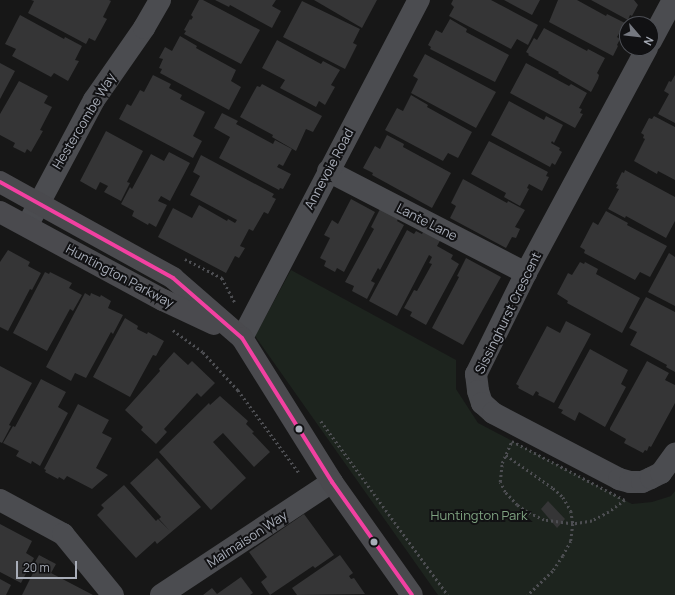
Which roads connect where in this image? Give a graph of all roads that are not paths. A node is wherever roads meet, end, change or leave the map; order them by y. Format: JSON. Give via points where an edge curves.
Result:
{"nodes":[{"id":1,"x":160,"y":0,"type":"edge"},
{"id":2,"x":419,"y":0,"type":"edge"},
{"id":3,"x":673,"y":0,"type":"edge"},
{"id":4,"x":659,"y":26,"type":"edge"},
{"id":5,"x":643,"y":56,"type":"edge"},
{"id":6,"x":328,"y":171,"type":"junction"},
{"id":7,"x":0,"y":182,"type":"edge"},
{"id":8,"x":38,"y":202,"type":"junction"},
{"id":9,"x":0,"y":212,"type":"edge"},
{"id":10,"x":27,"y":226,"type":"junction"},
{"id":11,"x":526,"y":273,"type":"junction"},
{"id":12,"x":242,"y":338,"type":"junction"},
{"id":13,"x":675,"y":454,"type":"edge"},
{"id":14,"x":332,"y":482,"type":"junction"},
{"id":15,"x":0,"y":500,"type":"edge"},
{"id":16,"x":113,"y":595,"type":"edge"},
{"id":17,"x":161,"y":595,"type":"edge"},
{"id":18,"x":412,"y":595,"type":"edge"}],
"edges":[{"from":1,"to":8,"type":"street","name":"Hestercombe Way","via":[[144,28],[94,100]]},
{"from":2,"to":6,"type":"street","name":"Annevoie Road"},
{"from":3,"to":4,"type":"street"},
{"from":5,"to":11,"type":"street","name":"Sissinghurst Crescent"},
{"from":6,"to":11,"type":"street","name":"Lante Lane"},
{"from":6,"to":12,"type":"street","name":"Annevoie Road"},
{"from":7,"to":8,"type":"street","name":"Huntington Parkway"},
{"from":8,"to":10,"type":"street","name":"Hestercombe Way"},
{"from":8,"to":12,"type":"street","name":"Huntington Parkway","via":[[173,278]]},
{"from":9,"to":10,"type":"street","name":"Huntington Parkway"},
{"from":10,"to":12,"type":"street","name":"Huntington Parkway","via":[[163,300]]},
{"from":11,"to":13,"type":"street","name":"Sissinghurst Crescent","via":[[476,374],[482,403],[511,424],[619,479],[630,482],[642,482],[661,473]]},
{"from":12,"to":14,"type":"street","name":"Huntington Parkway"},
{"from":14,"to":17,"type":"street","name":"Malmaison Way"},
{"from":14,"to":18,"type":"street","name":"Huntington Parkway"},
{"from":15,"to":16,"type":"street","via":[[63,534]]}]}
